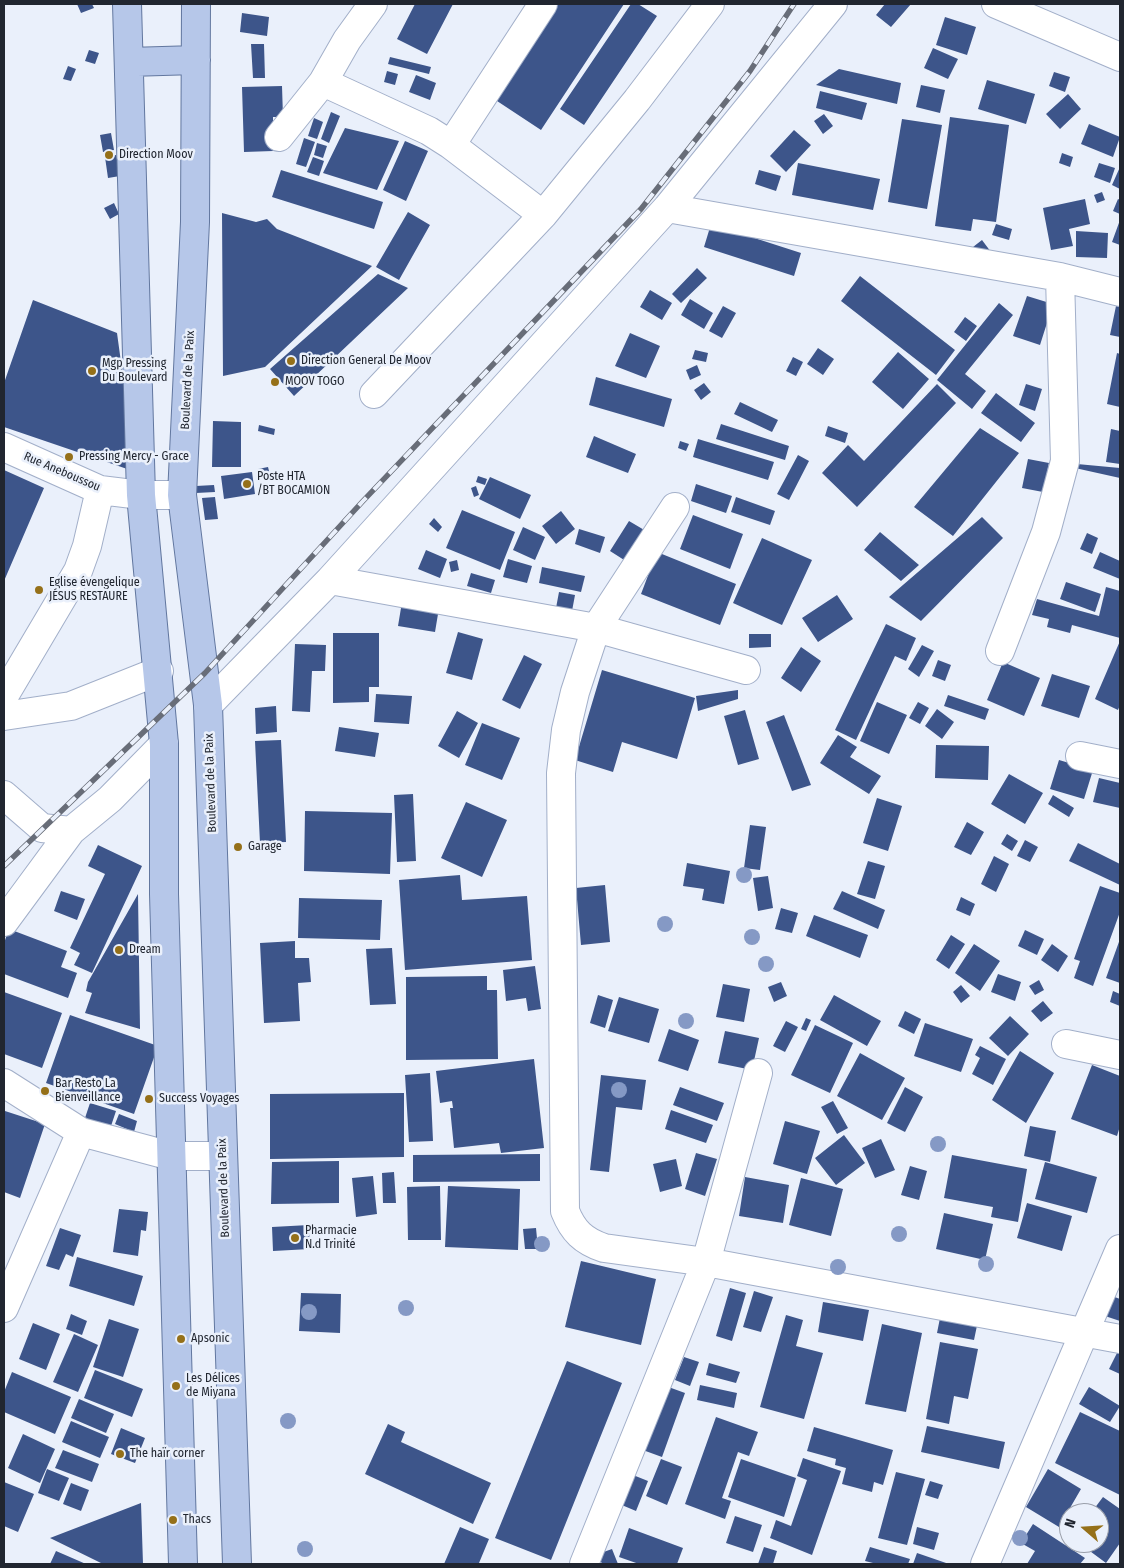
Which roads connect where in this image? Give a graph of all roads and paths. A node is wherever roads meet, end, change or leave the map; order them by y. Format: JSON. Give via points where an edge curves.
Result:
{"nodes":[{"id":1,"x":127,"y":4,"type":"edge"},
{"id":2,"x":196,"y":4,"type":"edge"},
{"id":3,"x":373,"y":4,"type":"edge"},
{"id":4,"x":543,"y":4,"type":"edge"},
{"id":5,"x":710,"y":4,"type":"edge"},
{"id":6,"x":834,"y":4,"type":"edge"},
{"id":7,"x":996,"y":4,"type":"edge"},
{"id":8,"x":1120,"y":56,"type":"edge"},
{"id":9,"x":196,"y":60,"type":"junction"},
{"id":10,"x":129,"y":62,"type":"junction"},
{"id":11,"x":322,"y":82,"type":"junction"},
{"id":12,"x":279,"y":137,"type":"dead end"},
{"id":13,"x":451,"y":145,"type":"junction"},
{"id":14,"x":667,"y":208,"type":"junction"},
{"id":15,"x":543,"y":215,"type":"junction"},
{"id":16,"x":1060,"y":277,"type":"junction"},
{"id":17,"x":1120,"y":292,"type":"edge"},
{"id":18,"x":374,"y":394,"type":"dead end"},
{"id":19,"x":4,"y":447,"type":"edge"},
{"id":20,"x":100,"y":490,"type":"junction"},
{"id":21,"x":141,"y":495,"type":"junction"},
{"id":22,"x":182,"y":496,"type":"junction"},
{"id":23,"x":676,"y":507,"type":"dead end"},
{"id":24,"x":330,"y":580,"type":"junction"},
{"id":25,"x":596,"y":628,"type":"junction"},
{"id":26,"x":1000,"y":651,"type":"dead end"},
{"id":27,"x":746,"y":670,"type":"dead end"},
{"id":28,"x":159,"y":672,"type":"junction"},
{"id":29,"x":4,"y":696,"type":"edge"},
{"id":30,"x":208,"y":705,"type":"junction"},
{"id":31,"x":4,"y":716,"type":"edge"},
{"id":32,"x":164,"y":744,"type":"junction"},
{"id":33,"x":1080,"y":756,"type":"dead end"},
{"id":34,"x":1120,"y":764,"type":"edge"},
{"id":35,"x":4,"y":795,"type":"edge"},
{"id":36,"x":71,"y":832,"type":"junction"},
{"id":37,"x":4,"y":922,"type":"edge"},
{"id":38,"x":1066,"y":1044,"type":"dead end"},
{"id":39,"x":1120,"y":1055,"type":"edge"},
{"id":40,"x":758,"y":1073,"type":"dead end"},
{"id":41,"x":4,"y":1084,"type":"edge"},
{"id":42,"x":82,"y":1132,"type":"junction"},
{"id":43,"x":171,"y":1156,"type":"junction"},
{"id":44,"x":223,"y":1156,"type":"junction"},
{"id":45,"x":1120,"y":1249,"type":"edge"},
{"id":46,"x":706,"y":1262,"type":"junction"},
{"id":47,"x":4,"y":1308,"type":"edge"},
{"id":48,"x":1084,"y":1333,"type":"junction"},
{"id":49,"x":1120,"y":1339,"type":"edge"},
{"id":50,"x":183,"y":1564,"type":"edge"},
{"id":51,"x":237,"y":1564,"type":"edge"},
{"id":52,"x":584,"y":1564,"type":"edge"},
{"id":53,"x":985,"y":1564,"type":"edge"}],
"edges":[{"from":1,"to":10,"type":"main road"},
{"from":2,"to":9,"type":"main road","name":"Boulevard de la Paix"},
{"from":3,"to":11,"type":"street"},
{"from":4,"to":13,"type":"street"},
{"from":5,"to":15,"type":"street"},
{"from":6,"to":14,"type":"street"},
{"from":7,"to":8,"type":"street"},
{"from":9,"to":10,"type":"main road"},
{"from":9,"to":22,"type":"main road","name":"Boulevard de la Paix","via":[[195,222]]},
{"from":10,"to":21,"type":"main road"},
{"from":11,"to":12,"type":"street"},
{"from":11,"to":13,"type":"street","via":[[429,130]]},
{"from":13,"to":15,"type":"street"},
{"from":14,"to":16,"type":"street"},
{"from":14,"to":24,"type":"street"},
{"from":15,"to":18,"type":"street"},
{"from":16,"to":17,"type":"street"},
{"from":16,"to":26,"type":"street","via":[[1065,461],[1046,532]]},
{"from":19,"to":20,"type":"street","name":"Rue Aneboussou"},
{"from":20,"to":21,"type":"street","name":"Rue Aneboussou"},
{"from":20,"to":29,"type":"street","via":[[78,571]]},
{"from":21,"to":22,"type":"street","name":"Rue Aneboussou"},
{"from":21,"to":28,"type":"main road"},
{"from":22,"to":30,"type":"main road","name":"Boulevard de la Paix"},
{"from":23,"to":25,"type":"street"},
{"from":24,"to":25,"type":"street"},
{"from":24,"to":30,"type":"street"},
{"from":25,"to":27,"type":"street"},
{"from":25,"to":46,"type":"street","via":[[566,730],[562,773],[565,1211],[570,1224],[591,1244]]},
{"from":28,"to":31,"type":"street","via":[[71,706]]},
{"from":28,"to":32,"type":"main road"},
{"from":30,"to":44,"type":"main road","name":"Boulevard de la Paix"},
{"from":32,"to":36,"type":"street","via":[[110,799]]},
{"from":32,"to":43,"type":"main road","via":[[164,894]]},
{"from":33,"to":34,"type":"street"},
{"from":35,"to":36,"type":"street","via":[[42,828]]},
{"from":36,"to":37,"type":"street"},
{"from":38,"to":39,"type":"street"},
{"from":40,"to":46,"type":"street"},
{"from":41,"to":42,"type":"street"},
{"from":42,"to":43,"type":"street"},
{"from":42,"to":47,"type":"street"},
{"from":43,"to":44,"type":"street"},
{"from":43,"to":50,"type":"main road"},
{"from":44,"to":51,"type":"main road","name":"Boulevard de la Paix"},
{"from":45,"to":48,"type":"street"},
{"from":46,"to":48,"type":"street"},
{"from":46,"to":52,"type":"street"},
{"from":48,"to":49,"type":"street"},
{"from":48,"to":53,"type":"street"}]}
